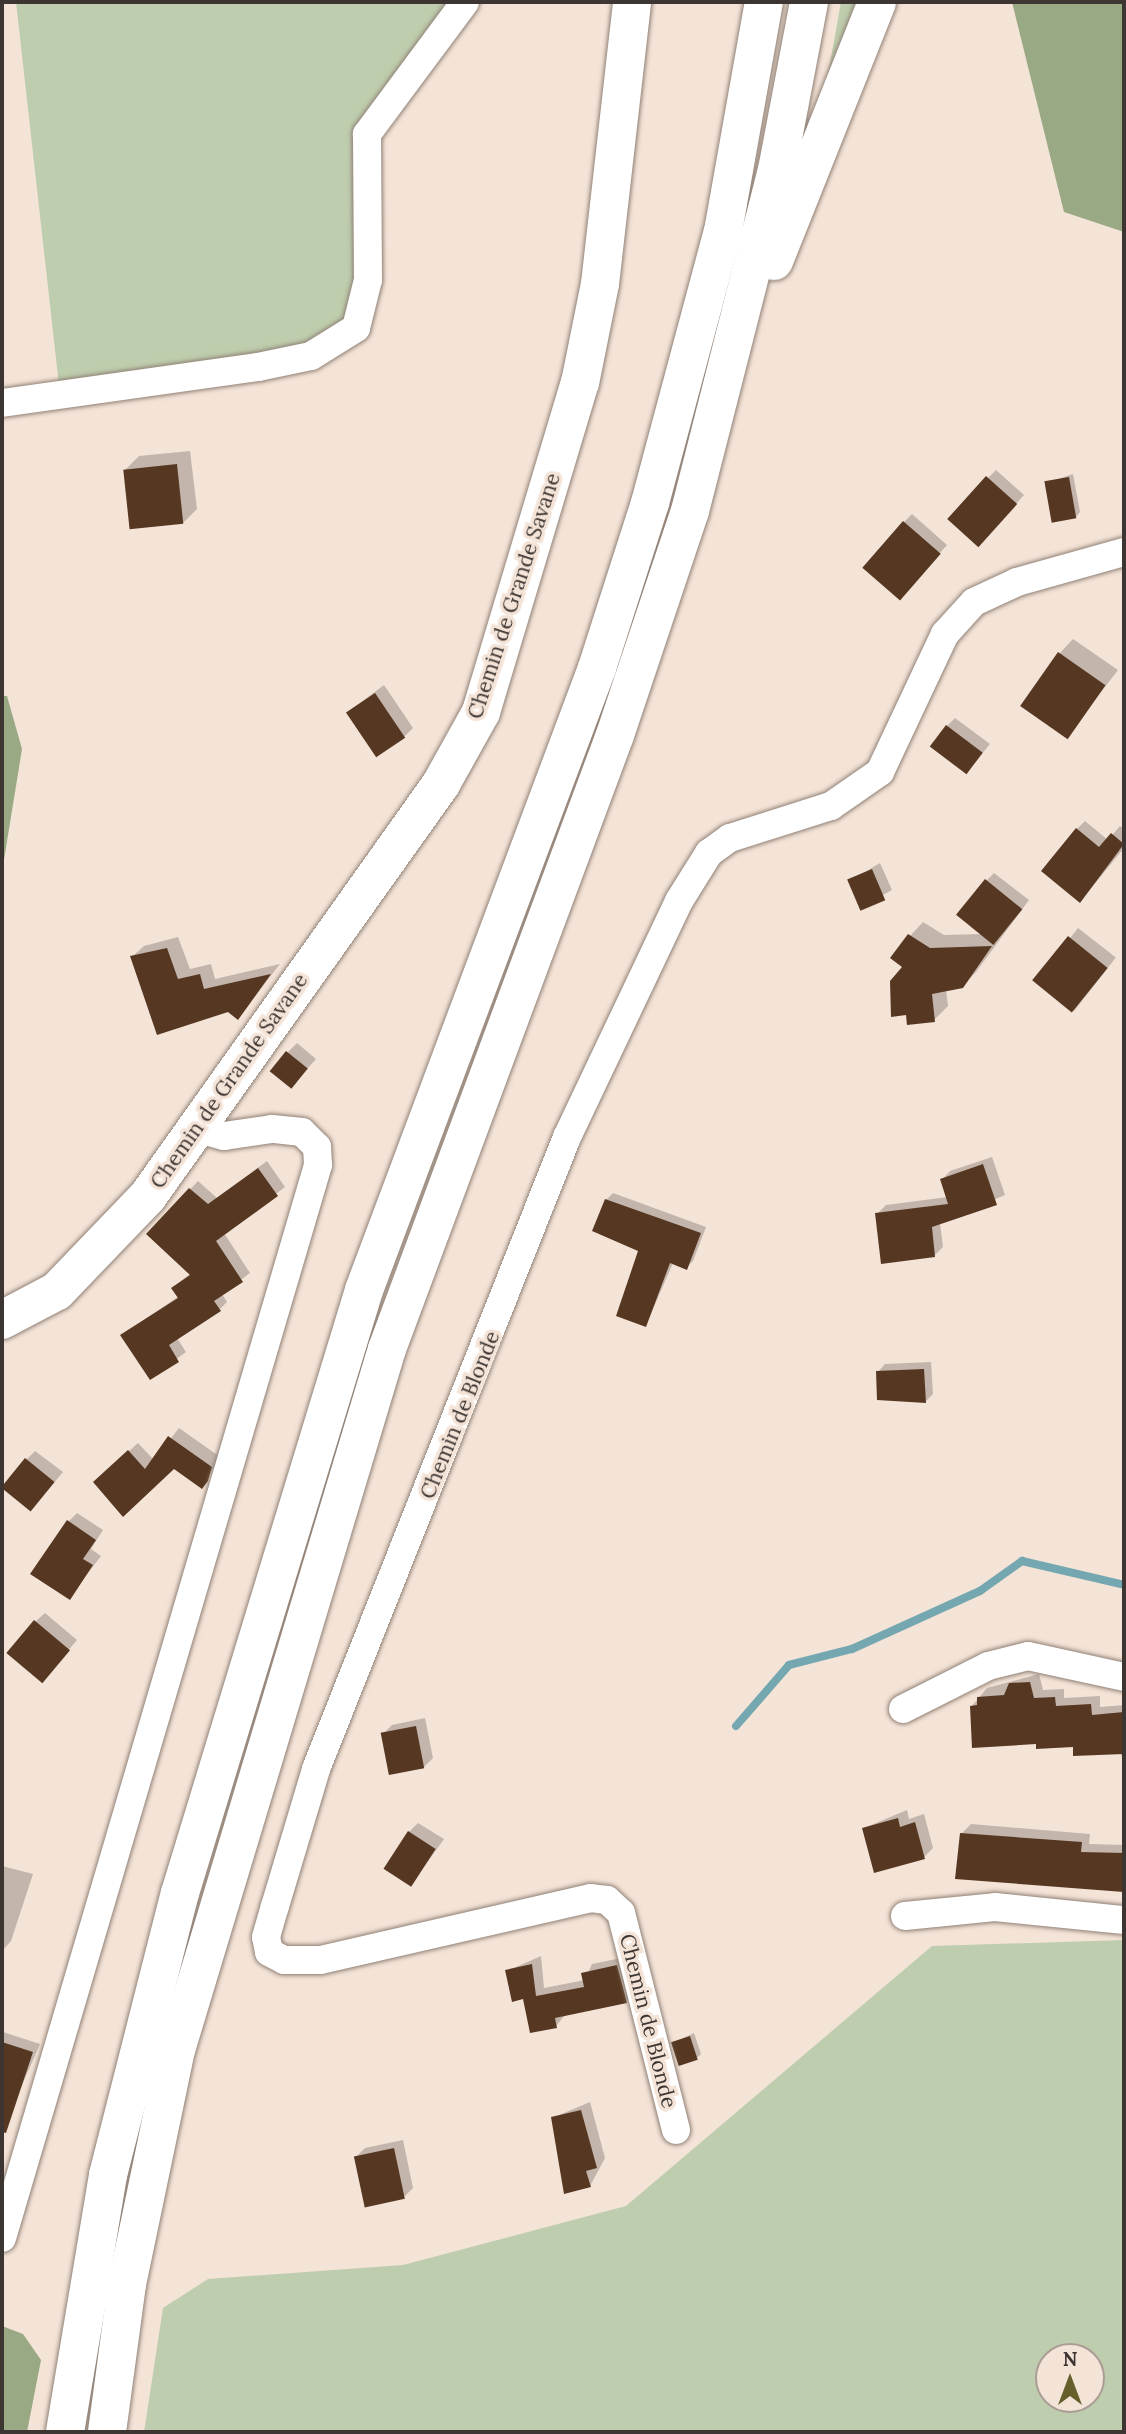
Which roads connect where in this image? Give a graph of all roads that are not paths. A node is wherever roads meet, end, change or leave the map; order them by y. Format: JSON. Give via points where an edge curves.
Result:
{"nodes":[{"id":1,"x":465,"y":2,"type":"edge"},
{"id":2,"x":632,"y":2,"type":"edge"},
{"id":3,"x":764,"y":2,"type":"edge"},
{"id":4,"x":809,"y":2,"type":"edge"},
{"id":5,"x":877,"y":2,"type":"edge"},
{"id":6,"x":728,"y":369,"type":"junction"},
{"id":7,"x":2,"y":403,"type":"edge"},
{"id":8,"x":1124,"y":552,"type":"edge"},
{"id":9,"x":194,"y":1128,"type":"junction"},
{"id":10,"x":2,"y":1320,"type":"edge"},
{"id":11,"x":1124,"y":1677,"type":"edge"},
{"id":12,"x":903,"y":1709,"type":"dead end"},
{"id":13,"x":905,"y":1916,"type":"dead end"},
{"id":14,"x":1124,"y":1920,"type":"edge"},
{"id":15,"x":676,"y":2130,"type":"dead end"},
{"id":16,"x":2,"y":2238,"type":"edge"},
{"id":17,"x":65,"y":2432,"type":"edge"},
{"id":18,"x":107,"y":2432,"type":"edge"}],
"edges":[{"from":1,"to":7,"type":"street","via":[[367,134],[368,280],[356,328],[311,356],[272,365]]},
{"from":2,"to":9,"type":"main road","name":"Chemin de Grande Savane","via":[[600,284],[580,383],[481,712],[441,784]]},
{"from":3,"to":17,"type":"main road","via":[[724,226],[650,502],[597,668],[364,1290],[180,1893],[108,2175]]},
{"from":4,"to":6,"type":"main road"},
{"from":5,"to":6,"type":"main road"},
{"from":6,"to":18,"type":"main road","via":[[690,511],[615,735],[387,1349],[269,1733],[176,2050],[127,2284]]},
{"from":8,"to":15,"type":"street","name":"Chemin de Blonde","via":[[1017,582],[974,602],[944,634],[880,772],[831,806],[730,838],[697,872],[566,1137],[316,1769],[275,1906],[270,1952],[296,1960],[591,1898],[607,1900],[621,1913]]},
{"from":9,"to":10,"type":"main road","name":"Chemin de Grande Savane","via":[[148,1196],[94,1258],[57,1291]]},
{"from":9,"to":16,"type":"street","via":[[224,1136],[272,1129],[302,1132],[317,1147],[318,1164]]},
{"from":11,"to":12,"type":"street","via":[[1028,1657],[988,1666]]},
{"from":13,"to":14,"type":"street","via":[[995,1907]]}]}
